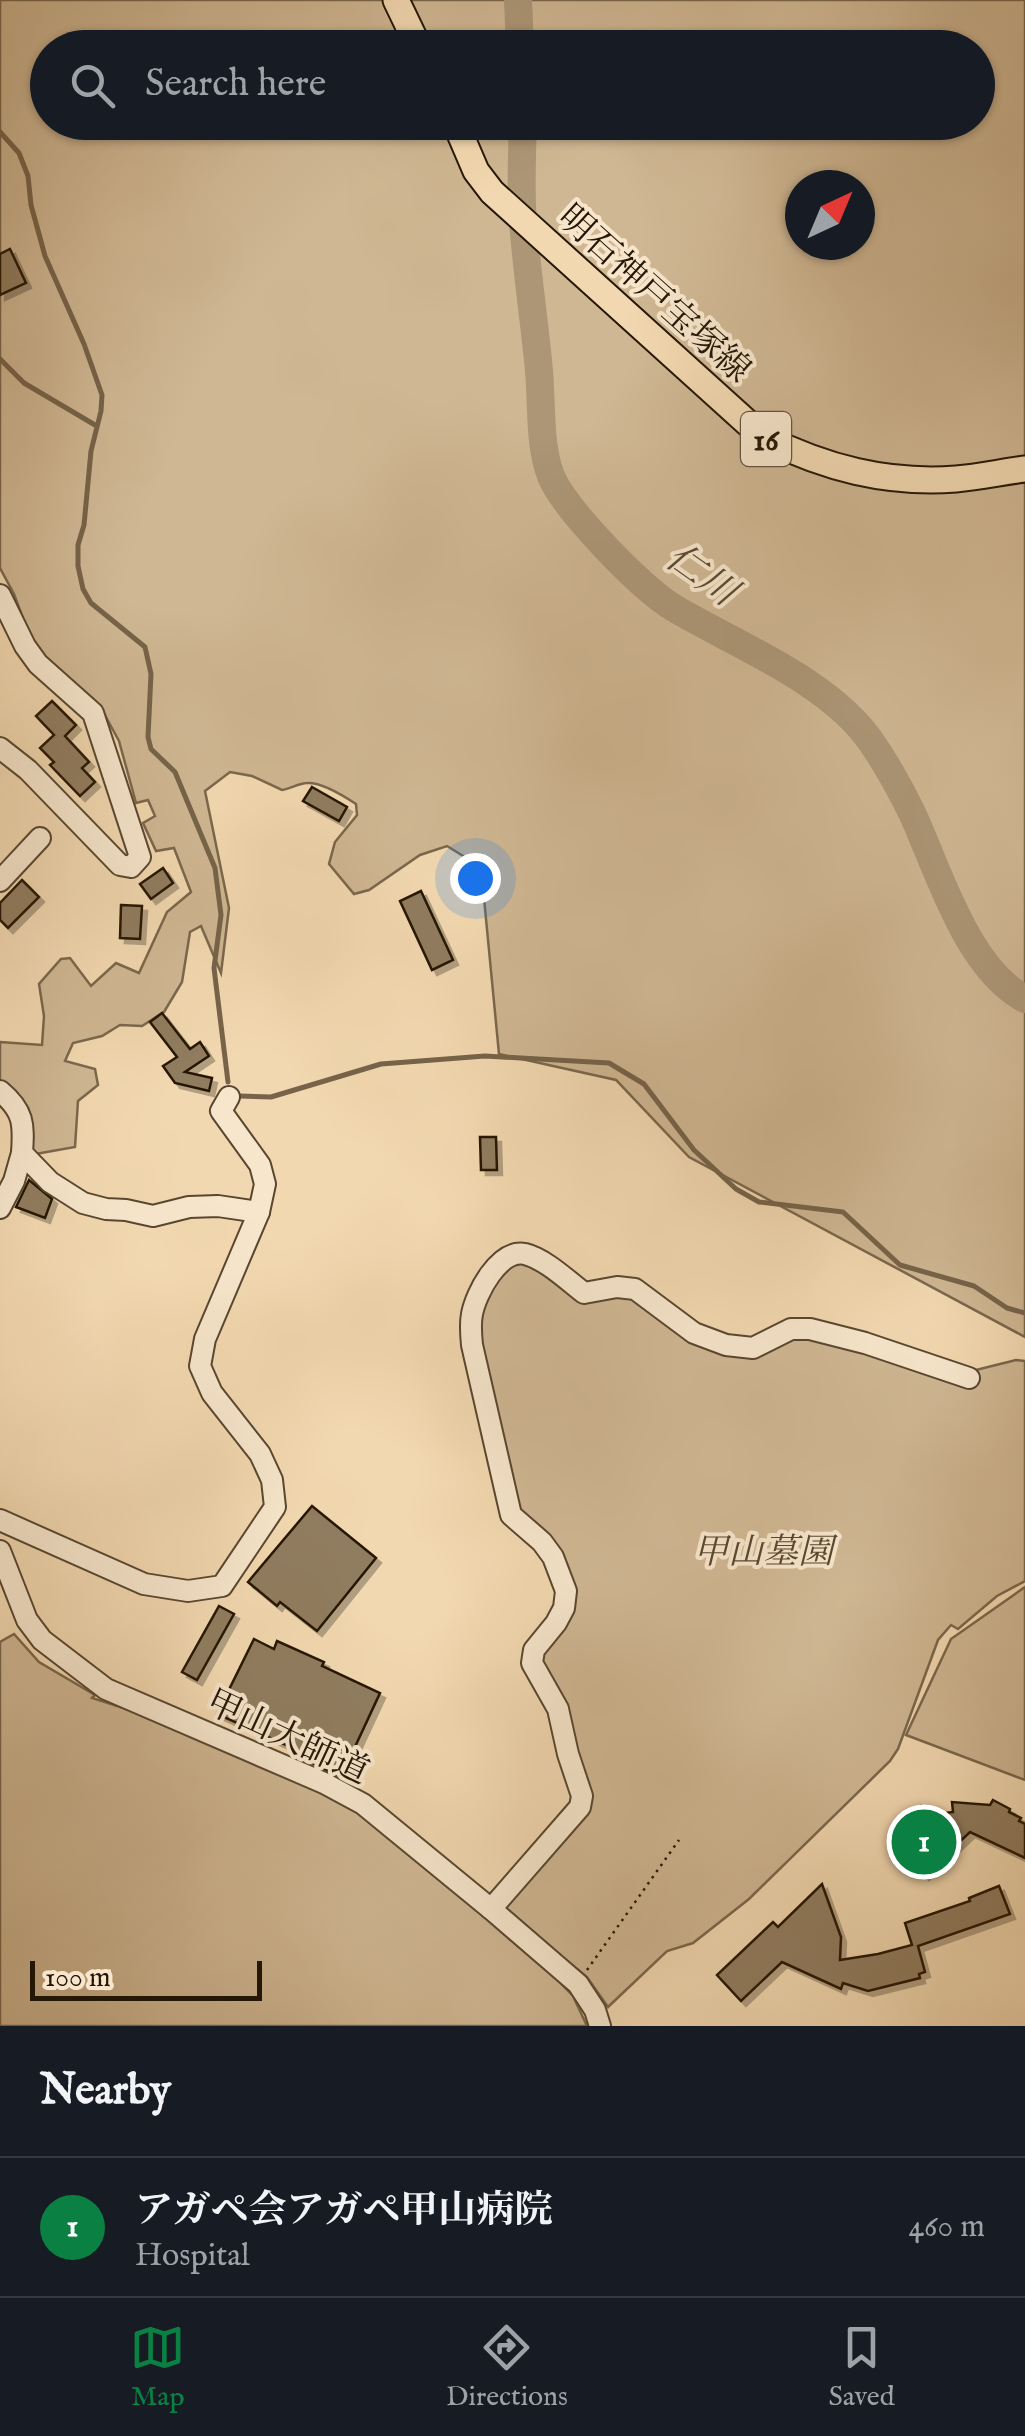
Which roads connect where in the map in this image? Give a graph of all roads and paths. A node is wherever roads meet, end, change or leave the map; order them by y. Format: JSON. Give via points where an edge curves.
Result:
{"nodes":[{"id":1,"x":396,"y":0,"type":"edge"},
{"id":2,"x":410,"y":30,"type":"edge"},
{"id":3,"x":463,"y":140,"type":"edge"},
{"id":4,"x":1025,"y":469,"type":"edge"},
{"id":5,"x":0,"y":595,"type":"edge"},
{"id":6,"x":0,"y":748,"type":"edge"},
{"id":7,"x":40,"y":838,"type":"dead end"},
{"id":8,"x":0,"y":881,"type":"edge"},
{"id":9,"x":0,"y":1091,"type":"edge"},
{"id":10,"x":229,"y":1097,"type":"dead end"},
{"id":11,"x":22,"y":1154,"type":"junction"},
{"id":12,"x":0,"y":1208,"type":"edge"},
{"id":13,"x":259,"y":1212,"type":"junction"},
{"id":14,"x":969,"y":1378,"type":"dead end"},
{"id":15,"x":0,"y":1520,"type":"edge"},
{"id":16,"x":0,"y":1550,"type":"edge"},
{"id":17,"x":679,"y":1840,"type":"dead end"},
{"id":18,"x":491,"y":1908,"type":"junction"},
{"id":19,"x":578,"y":1984,"type":"junction"},
{"id":20,"x":600,"y":2026,"type":"edge"}],
"edges":[{"from":1,"to":2,"type":"main road"},
{"from":3,"to":4,"type":"main road","name":"明石神戸宝塚線","number":"16","via":[[492,192],[763,438],[839,469],[892,478]]},
{"from":5,"to":6,"type":"street","via":[[38,664],[93,713],[140,857],[130,867],[120,865]]},
{"from":7,"to":8,"type":"street"},
{"from":9,"to":11,"type":"street","via":[[24,1123]]},
{"from":10,"to":13,"type":"street","via":[[221,1111],[260,1165],[265,1184]]},
{"from":11,"to":12,"type":"street"},
{"from":11,"to":13,"type":"street","via":[[50,1182],[106,1209],[153,1216],[218,1206]]},
{"from":13,"to":15,"type":"street","via":[[200,1366],[212,1393],[260,1454],[275,1507],[222,1586],[188,1591],[144,1584]]},
{"from":14,"to":18,"type":"street","via":[[810,1329],[791,1328],[753,1348],[726,1345],[694,1333],[635,1289],[584,1293],[522,1253],[491,1272],[476,1297],[472,1345],[512,1516],[553,1557],[566,1592],[564,1608],[532,1663],[558,1708],[582,1796],[580,1807]]},
{"from":16,"to":18,"type":"street","name":"甲山大師道","via":[[42,1640],[106,1690],[363,1804]]},
{"from":17,"to":19,"type":"path"},
{"from":18,"to":19,"type":"street","name":"甲山大師道"},
{"from":19,"to":20,"type":"street","name":"甲山大師道"}]}
